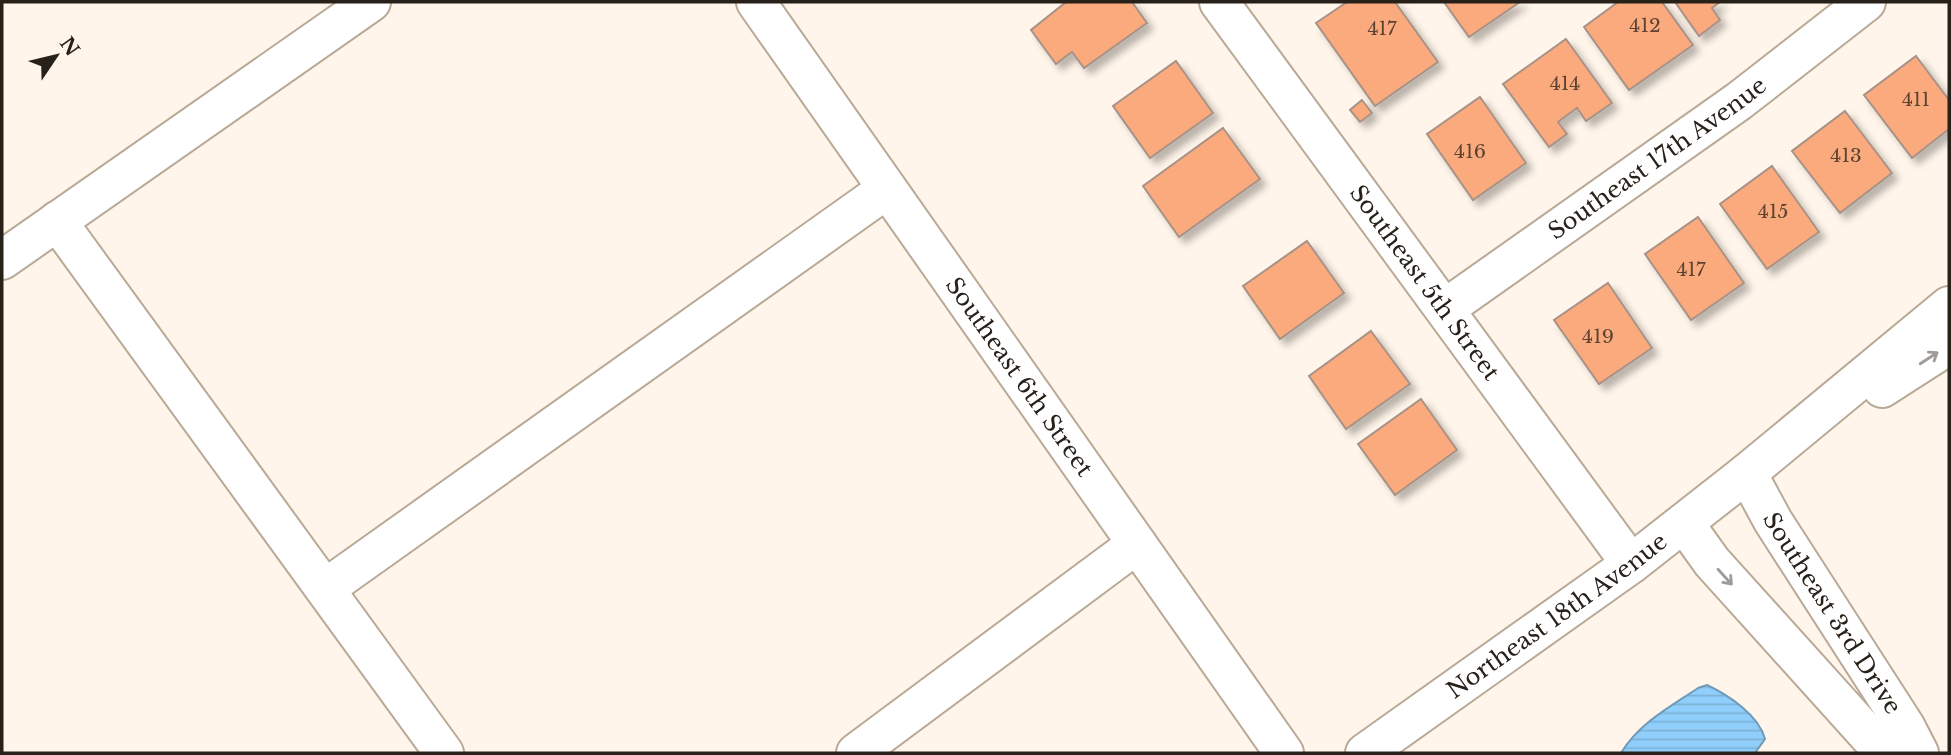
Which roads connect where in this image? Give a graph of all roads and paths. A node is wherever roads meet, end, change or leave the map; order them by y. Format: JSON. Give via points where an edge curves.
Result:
{"nodes":[{"id":1,"x":371,"y":2,"type":"edge"},
{"id":2,"x":756,"y":2,"type":"edge"},
{"id":3,"x":1219,"y":2,"type":"edge"},
{"id":4,"x":1866,"y":2,"type":"edge"},
{"id":5,"x":887,"y":189,"type":"junction"},
{"id":6,"x":57,"y":221,"type":"junction"},
{"id":7,"x":2,"y":260,"type":"edge"},
{"id":8,"x":1949,"y":306,"type":"edge"},
{"id":9,"x":1446,"y":308,"type":"junction"},
{"id":10,"x":1949,"y":345,"type":"edge"},
{"id":11,"x":1747,"y":473,"type":"junction"},
{"id":12,"x":1684,"y":523,"type":"junction"},
{"id":13,"x":1137,"y":544,"type":"junction"},
{"id":14,"x":1631,"y":564,"type":"junction"},
{"id":15,"x":326,"y":588,"type":"junction"},
{"id":16,"x":444,"y":753,"type":"edge"},
{"id":17,"x":856,"y":753,"type":"edge"},
{"id":18,"x":1284,"y":753,"type":"edge"},
{"id":19,"x":1365,"y":753,"type":"edge"},
{"id":20,"x":1887,"y":753,"type":"edge"},
{"id":21,"x":1919,"y":753,"type":"edge"}],
"edges":[{"from":1,"to":6,"type":"street"},
{"from":2,"to":5,"type":"street","name":"Southeast 6th Street"},
{"from":3,"to":9,"type":"street","name":"Southeast 5th Street"},
{"from":4,"to":9,"type":"street","name":"Southeast 17th Avenue","via":[[1739,101]]},
{"from":5,"to":13,"type":"street","name":"Southeast 6th Street"},
{"from":5,"to":15,"type":"street"},
{"from":6,"to":7,"type":"street"},
{"from":6,"to":15,"type":"street"},
{"from":8,"to":11,"type":"street","name":"Northeast 18th Avenue"},
{"from":9,"to":14,"type":"street","name":"Southeast 5th Street"},
{"from":11,"to":10,"type":"street","name":"Northeast 18th Avenue","one_way":true},
{"from":11,"to":12,"type":"street","name":"Northeast 18th Avenue"},
{"from":11,"to":21,"type":"street","name":"Southeast 3rd Drive"},
{"from":12,"to":14,"type":"street","name":"Northeast 18th Avenue"},
{"from":12,"to":20,"type":"street","name":"Southeast 3rd Drive","one_way":true,"via":[[1712,562]]},
{"from":13,"to":17,"type":"street"},
{"from":13,"to":18,"type":"street","name":"Southeast 6th Street"},
{"from":14,"to":19,"type":"street","name":"Northeast 18th Avenue"},
{"from":15,"to":16,"type":"street"}]}
